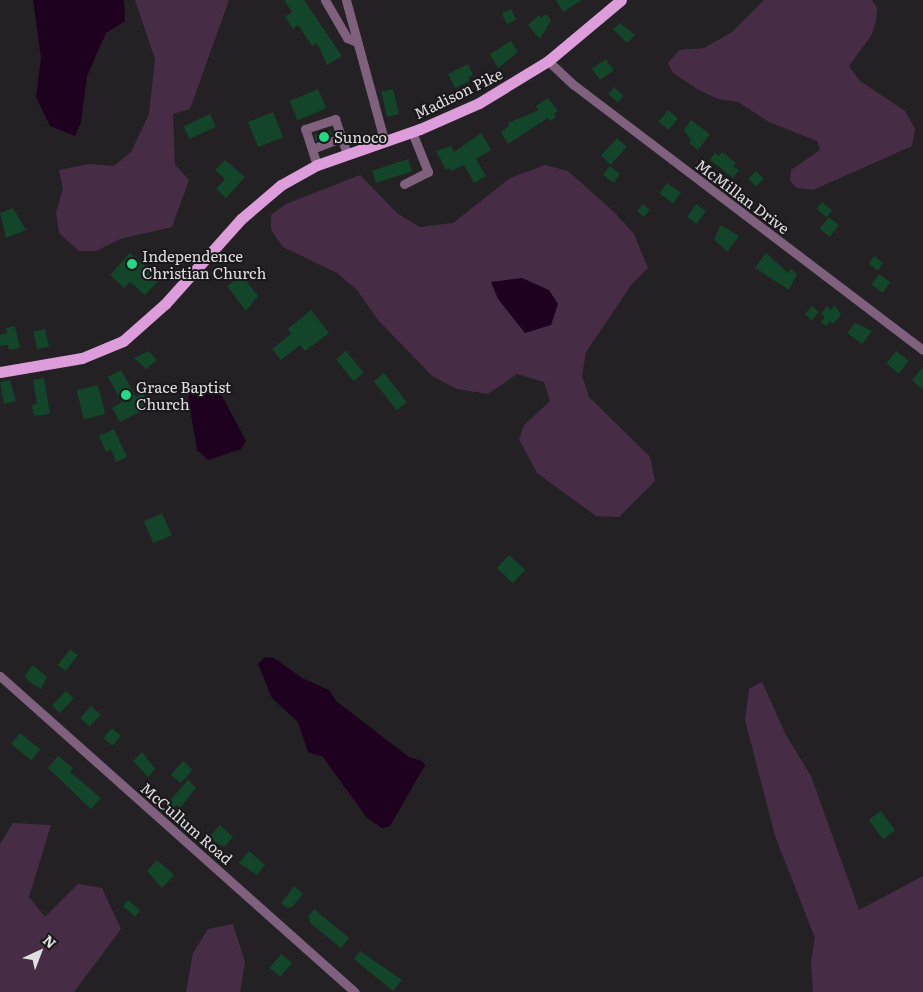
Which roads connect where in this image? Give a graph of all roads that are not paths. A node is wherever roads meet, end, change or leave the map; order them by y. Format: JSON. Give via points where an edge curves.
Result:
{"nodes":[{"id":1,"x":325,"y":0,"type":"edge"},
{"id":2,"x":346,"y":0,"type":"edge"},
{"id":3,"x":621,"y":0,"type":"edge"},
{"id":4,"x":356,"y":42,"type":"junction"},
{"id":5,"x":548,"y":60,"type":"junction"},
{"id":6,"x":412,"y":132,"type":"junction"},
{"id":7,"x":342,"y":138,"type":"junction"},
{"id":8,"x":384,"y":140,"type":"junction"},
{"id":9,"x":312,"y":149,"type":"junction"},
{"id":10,"x":347,"y":154,"type":"junction"},
{"id":11,"x":317,"y":165,"type":"junction"},
{"id":12,"x":404,"y":184,"type":"dead end"},
{"id":13,"x":923,"y":350,"type":"edge"},
{"id":14,"x":0,"y":372,"type":"edge"},
{"id":15,"x":0,"y":676,"type":"edge"},
{"id":16,"x":355,"y":992,"type":"edge"}],
"edges":[{"from":1,"to":4,"type":"street","via":[[347,38]]},
{"from":2,"to":4,"type":"street"},
{"from":3,"to":5,"type":"main road","name":"Madison Pike"},
{"from":4,"to":8,"type":"street"},
{"from":5,"to":6,"type":"main road","name":"Madison Pike","via":[[479,103]]},
{"from":5,"to":13,"type":"street","name":"McMillan Drive","via":[[574,85]]},
{"from":6,"to":8,"type":"main road","name":"Madison Pike"},
{"from":6,"to":12,"type":"street","via":[[428,172]]},
{"from":7,"to":9,"type":"street"},
{"from":7,"to":9,"type":"street","via":[[335,119],[304,130]]},
{"from":7,"to":10,"type":"street"},
{"from":8,"to":10,"type":"main road","name":"Madison Pike"},
{"from":9,"to":11,"type":"street"},
{"from":10,"to":11,"type":"main road","name":"Madison Pike"},
{"from":11,"to":14,"type":"main road","name":"Madison Pike","via":[[281,185],[241,218],[165,304],[123,341],[82,358]]},
{"from":15,"to":16,"type":"street","name":"McCullum Road"}]}
